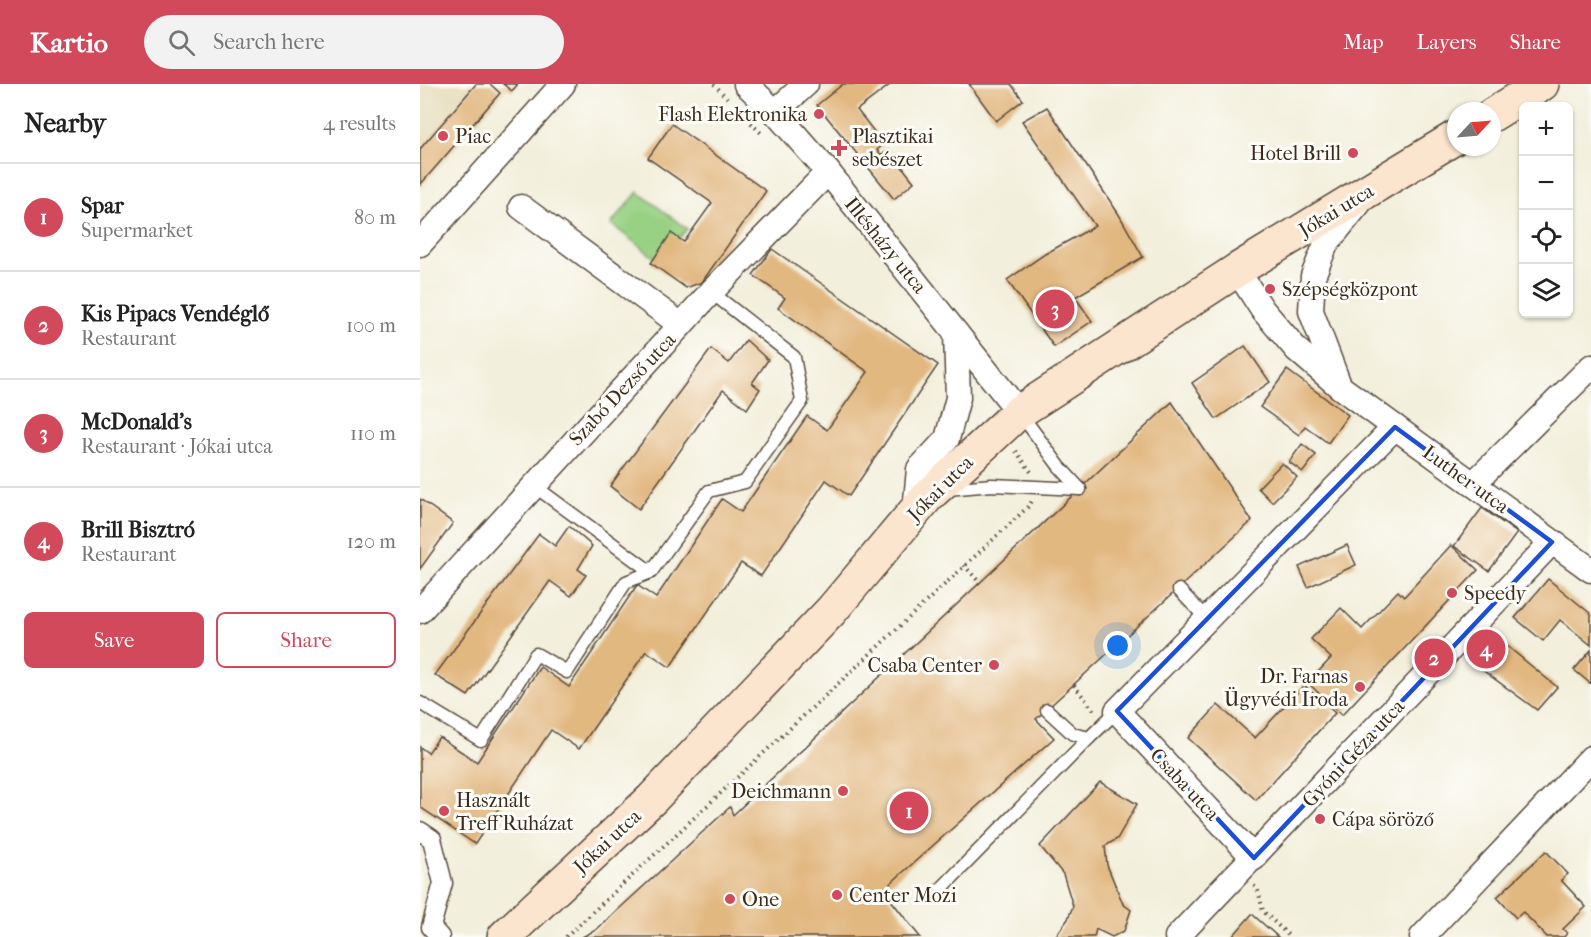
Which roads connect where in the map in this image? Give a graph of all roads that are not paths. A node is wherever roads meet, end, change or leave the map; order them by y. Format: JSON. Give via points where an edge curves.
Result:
{"nodes":[{"id":1,"x":563,"y":84,"type":"edge"},
{"id":2,"x":746,"y":84,"type":"edge"},
{"id":3,"x":806,"y":84,"type":"edge"},
{"id":4,"x":1542,"y":84,"type":"edge"},
{"id":5,"x":1501,"y":109,"type":"edge"},
{"id":6,"x":775,"y":111,"type":"junction"},
{"id":7,"x":1447,"y":142,"type":"edge"},
{"id":8,"x":828,"y":172,"type":"junction"},
{"id":9,"x":1371,"y":188,"type":"junction"},
{"id":10,"x":521,"y":207,"type":"dead end"},
{"id":11,"x":420,"y":244,"type":"edge"},
{"id":12,"x":1237,"y":270,"type":"junction"},
{"id":13,"x":711,"y":292,"type":"junction"},
{"id":14,"x":681,"y":325,"type":"junction"},
{"id":15,"x":956,"y":333,"type":"junction"},
{"id":16,"x":1591,"y":367,"type":"edge"},
{"id":17,"x":1340,"y":387,"type":"junction"},
{"id":18,"x":1019,"y":412,"type":"junction"},
{"id":19,"x":1395,"y":427,"type":"junction"},
{"id":20,"x":1473,"y":484,"type":"junction"},
{"id":21,"x":534,"y":485,"type":"junction"},
{"id":22,"x":925,"y":501,"type":"junction"},
{"id":23,"x":1552,"y":542,"type":"junction"},
{"id":24,"x":1591,"y":570,"type":"edge"},
{"id":25,"x":651,"y":572,"type":"junction"},
{"id":26,"x":1179,"y":590,"type":"dead end"},
{"id":27,"x":420,"y":611,"type":"edge"},
{"id":28,"x":1206,"y":618,"type":"junction"},
{"id":29,"x":420,"y":703,"type":"edge"},
{"id":30,"x":1047,"y":710,"type":"dead end"},
{"id":31,"x":1117,"y":711,"type":"junction"},
{"id":32,"x":1089,"y":738,"type":"junction"},
{"id":33,"x":1591,"y":758,"type":"edge"},
{"id":34,"x":420,"y":831,"type":"edge"},
{"id":35,"x":1254,"y":858,"type":"junction"},
{"id":36,"x":938,"y":892,"type":"dead end"},
{"id":37,"x":440,"y":937,"type":"edge"},
{"id":38,"x":504,"y":937,"type":"edge"},
{"id":39,"x":1177,"y":937,"type":"edge"},
{"id":40,"x":1422,"y":937,"type":"edge"}],
"edges":[{"from":1,"to":11,"type":"street"},
{"from":2,"to":6,"type":"street","name":"Illésházy utca"},
{"from":3,"to":6,"type":"street"},
{"from":4,"to":5,"type":"main road"},
{"from":6,"to":8,"type":"street","name":"Illésházy utca"},
{"from":7,"to":9,"type":"main road","name":"Jókai utca"},
{"from":8,"to":13,"type":"street","name":"Szabó Dezső utca"},
{"from":8,"to":15,"type":"street","name":"Illésházy utca"},
{"from":9,"to":12,"type":"main road","name":"Jókai utca"},
{"from":9,"to":17,"type":"street","via":[[1326,244],[1313,276],[1311,311]]},
{"from":10,"to":14,"type":"street"},
{"from":12,"to":17,"type":"street","name":"Luther utca","via":[[1262,309],[1297,350]]},
{"from":12,"to":18,"type":"main road","name":"Jókai utca"},
{"from":13,"to":14,"type":"street","name":"Szabó Dezső utca"},
{"from":13,"to":25,"type":"lane","via":[[794,357],[802,401],[745,482],[710,491]]},
{"from":14,"to":21,"type":"street","name":"Szabó Dezső utca"},
{"from":15,"to":18,"type":"street","name":"Illésházy utca"},
{"from":15,"to":22,"type":"street","via":[[958,398],[947,439],[919,469]]},
{"from":16,"to":20,"type":"street"},
{"from":17,"to":19,"type":"street","name":"Luther utca"},
{"from":18,"to":22,"type":"main road","name":"Jókai utca"},
{"from":18,"to":22,"type":"lane","via":[[1080,489],[992,484]]},
{"from":19,"to":20,"type":"street","name":"Luther utca"},
{"from":19,"to":28,"type":"street"},
{"from":20,"to":23,"type":"street","name":"Luther utca"},
{"from":21,"to":25,"type":"lane"},
{"from":21,"to":27,"type":"street","name":"Szabó Dezső utca"},
{"from":22,"to":38,"type":"main road","name":"Jókai utca","via":[[831,611],[676,773]]},
{"from":23,"to":24,"type":"street","name":"Luther utca"},
{"from":23,"to":35,"type":"street","name":"Gyóni Géza utca"},
{"from":25,"to":29,"type":"lane","via":[[626,582],[567,672],[536,654],[481,740]]},
{"from":26,"to":28,"type":"lane"},
{"from":28,"to":31,"type":"street"},
{"from":30,"to":32,"type":"lane","via":[[1073,734]]},
{"from":31,"to":32,"type":"lane"},
{"from":31,"to":35,"type":"street","name":"Csaba utca"},
{"from":32,"to":36,"type":"lane"},
{"from":33,"to":40,"type":"street"},
{"from":34,"to":37,"type":"street","via":[[432,839],[442,883],[431,927]]},
{"from":35,"to":39,"type":"street","name":"Gyóni Géza utca"}]}
